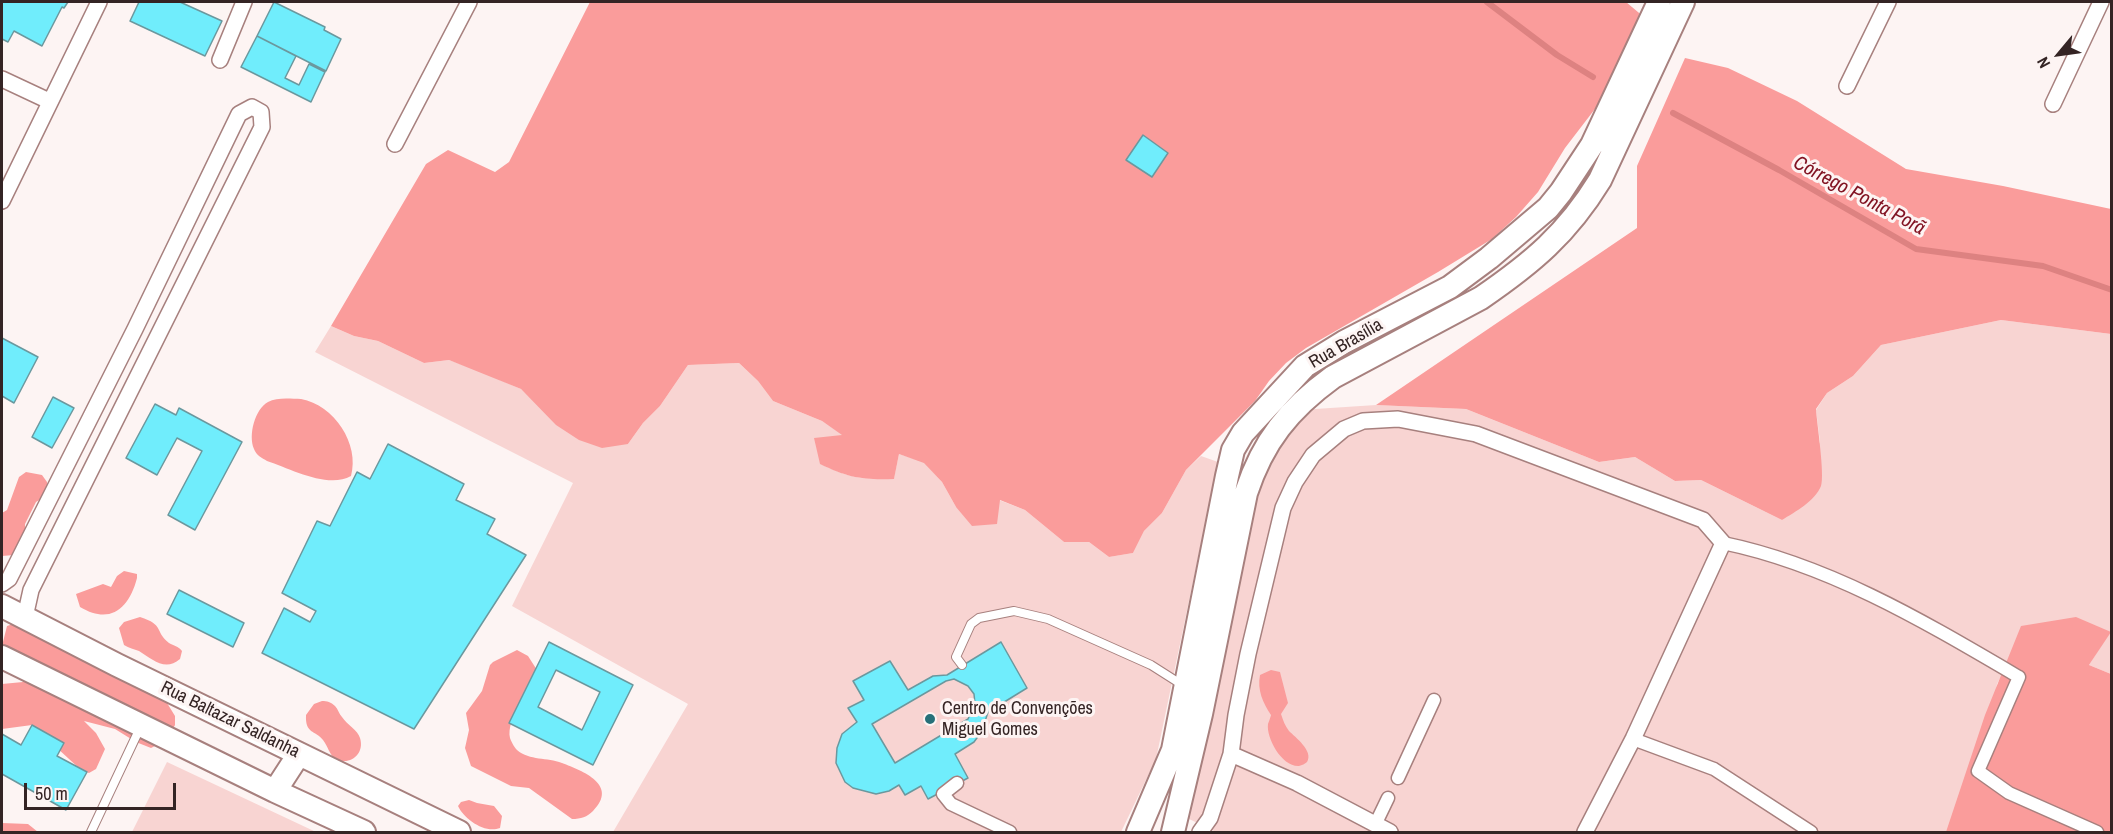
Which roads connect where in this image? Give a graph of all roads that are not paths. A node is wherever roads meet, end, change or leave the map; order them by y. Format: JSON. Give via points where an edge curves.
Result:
{"nodes":[{"id":1,"x":99,"y":2,"type":"edge"},
{"id":2,"x":244,"y":2,"type":"edge"},
{"id":3,"x":469,"y":2,"type":"edge"},
{"id":4,"x":1659,"y":2,"type":"edge"},
{"id":5,"x":1683,"y":2,"type":"edge"},
{"id":6,"x":1888,"y":2,"type":"edge"},
{"id":7,"x":2101,"y":2,"type":"edge"},
{"id":8,"x":220,"y":60,"type":"dead end"},
{"id":9,"x":2,"y":78,"type":"edge"},
{"id":10,"x":1847,"y":86,"type":"dead end"},
{"id":11,"x":49,"y":101,"type":"junction"},
{"id":12,"x":2054,"y":104,"type":"dead end"},
{"id":13,"x":395,"y":144,"type":"dead end"},
{"id":14,"x":2,"y":201,"type":"edge"},
{"id":15,"x":135,"y":329,"type":"junction"},
{"id":16,"x":156,"y":340,"type":"junction"},
{"id":17,"x":1723,"y":543,"type":"junction"},
{"id":18,"x":2,"y":584,"type":"edge"},
{"id":19,"x":2,"y":606,"type":"edge"},
{"id":20,"x":25,"y":617,"type":"junction"},
{"id":21,"x":2,"y":657,"type":"edge"},
{"id":22,"x":962,"y":665,"type":"dead end"},
{"id":23,"x":1185,"y":687,"type":"junction"},
{"id":24,"x":1434,"y":700,"type":"dead end"},
{"id":25,"x":141,"y":725,"type":"junction"},
{"id":26,"x":1633,"y":739,"type":"junction"},
{"id":27,"x":300,"y":754,"type":"junction"},
{"id":28,"x":1231,"y":754,"type":"junction"},
{"id":29,"x":1398,"y":778,"type":"dead end"},
{"id":30,"x":957,"y":783,"type":"dead end"},
{"id":31,"x":275,"y":791,"type":"junction"},
{"id":32,"x":1388,"y":798,"type":"dead end"},
{"id":33,"x":1375,"y":825,"type":"junction"},
{"id":34,"x":91,"y":832,"type":"edge"},
{"id":35,"x":364,"y":832,"type":"edge"},
{"id":36,"x":459,"y":832,"type":"edge"},
{"id":37,"x":1010,"y":832,"type":"edge"},
{"id":38,"x":1138,"y":832,"type":"edge"},
{"id":39,"x":1173,"y":832,"type":"edge"},
{"id":40,"x":1200,"y":832,"type":"edge"},
{"id":41,"x":1390,"y":832,"type":"edge"},
{"id":42,"x":1584,"y":832,"type":"edge"},
{"id":43,"x":1811,"y":832,"type":"edge"},
{"id":44,"x":2097,"y":832,"type":"edge"}],
"edges":[{"from":1,"to":11,"type":"street"},
{"from":2,"to":8,"type":"street"},
{"from":3,"to":13,"type":"street"},
{"from":4,"to":23,"type":"main road","name":"Rua Brasília","via":[[1592,145],[1548,208],[1450,287],[1305,366],[1244,433],[1233,450]]},
{"from":5,"to":39,"type":"main road","name":"Rua Brasília","via":[[1600,180],[1586,204],[1552,244],[1481,298],[1333,377],[1313,391],[1270,438],[1246,493]]},
{"from":6,"to":10,"type":"street"},
{"from":7,"to":12,"type":"street"},
{"from":9,"to":11,"type":"street"},
{"from":11,"to":14,"type":"street"},
{"from":15,"to":16,"type":"street"},
{"from":15,"to":16,"type":"street","via":[[239,114],[252,107],[261,112],[262,127]]},
{"from":15,"to":18,"type":"street","via":[[9,579]]},
{"from":16,"to":20,"type":"street","via":[[31,590]]},
{"from":17,"to":26,"type":"street"},
{"from":17,"to":28,"type":"street","via":[[1703,520],[1476,434],[1398,420],[1363,421],[1344,429],[1313,455],[1283,508],[1248,654]]},
{"from":17,"to":44,"type":"street","via":[[1757,550],[1844,583],[1917,618],[2019,677],[1978,771],[2009,793]]},
{"from":19,"to":20,"type":"main road","name":"Rua Baltazar Saldanha"},
{"from":20,"to":27,"type":"main road","name":"Rua Baltazar Saldanha"},
{"from":21,"to":25,"type":"main road"},
{"from":22,"to":23,"type":"lane","via":[[956,657],[971,624],[979,618],[1014,611],[1059,623],[1150,665]]},
{"from":23,"to":38,"type":"main road","name":"Rua Brasília","via":[[1173,750]]},
{"from":24,"to":29,"type":"street"},
{"from":25,"to":31,"type":"main road"},
{"from":25,"to":34,"type":"lane"},
{"from":26,"to":42,"type":"street"},
{"from":26,"to":43,"type":"street","via":[[1714,769]]},
{"from":27,"to":31,"type":"main road"},
{"from":27,"to":36,"type":"main road","name":"Rua Baltazar Saldanha"},
{"from":28,"to":33,"type":"street","via":[[1298,783]]},
{"from":28,"to":40,"type":"street","via":[[1210,818]]},
{"from":30,"to":37,"type":"street","via":[[943,794],[951,804]]},
{"from":31,"to":35,"type":"main road"},
{"from":32,"to":33,"type":"street"},
{"from":33,"to":41,"type":"street"}]}
